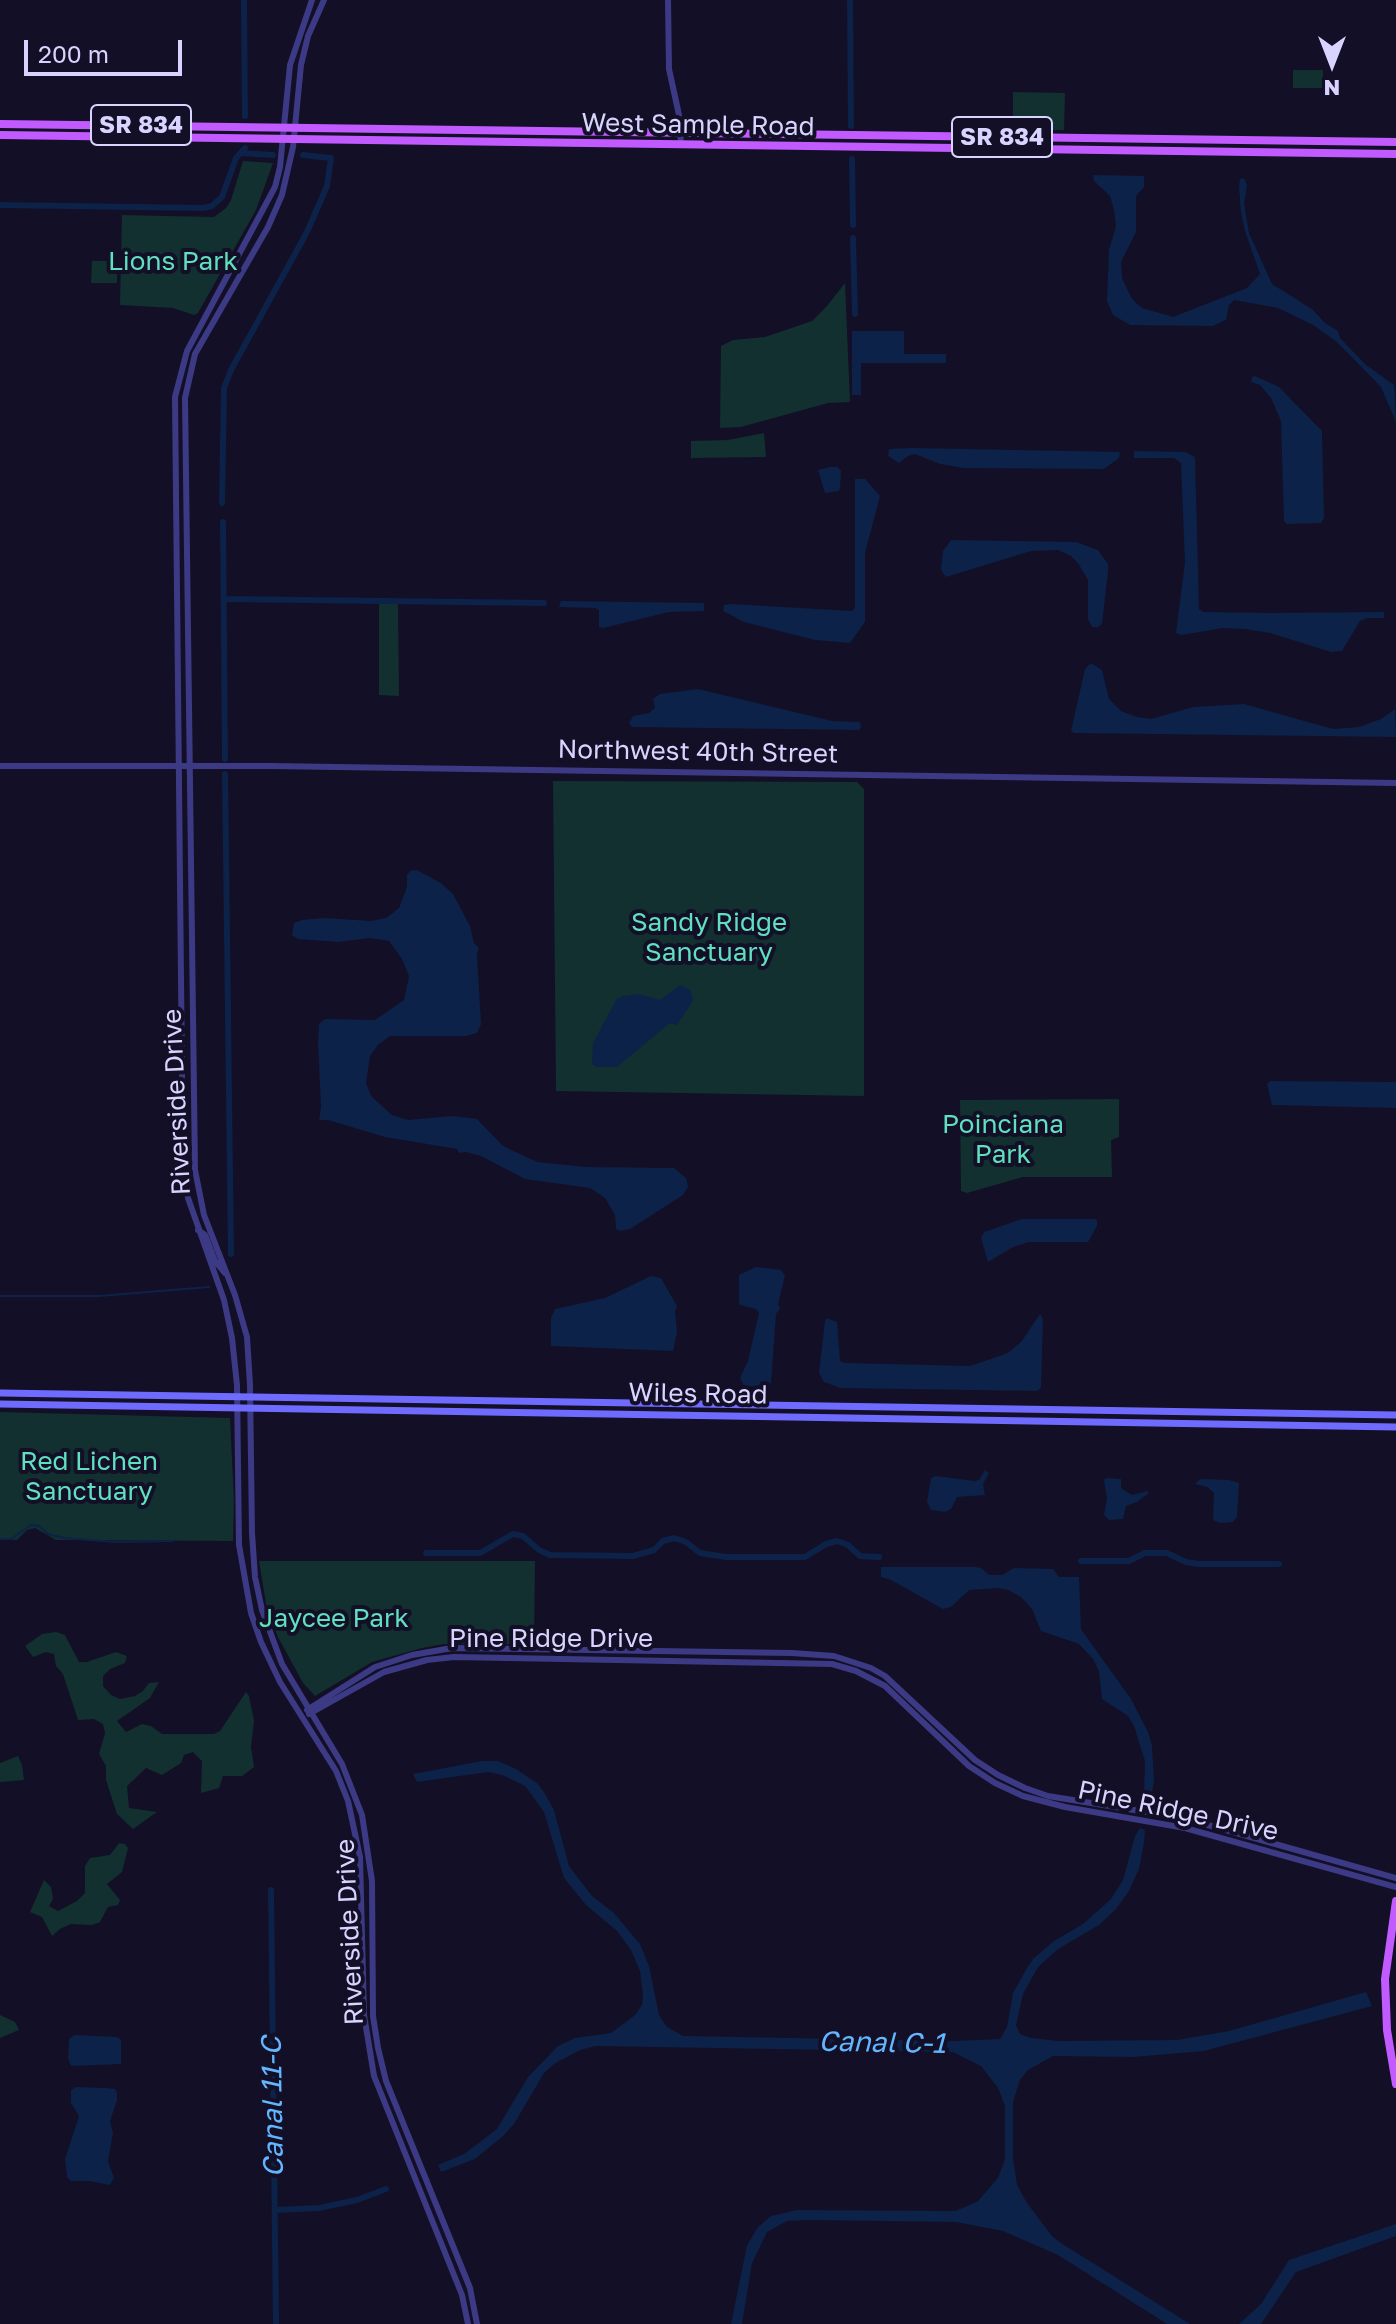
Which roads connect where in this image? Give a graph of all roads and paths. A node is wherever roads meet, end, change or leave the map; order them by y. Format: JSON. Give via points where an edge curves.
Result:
{"nodes":[{"id":1,"x":312,"y":0,"type":"edge"},
{"id":2,"x":324,"y":0,"type":"edge"},
{"id":3,"x":668,"y":0,"type":"edge"},
{"id":4,"x":0,"y":124,"type":"edge"},
{"id":5,"x":117,"y":125,"type":"junction"},
{"id":6,"x":154,"y":126,"type":"junction"},
{"id":7,"x":282,"y":128,"type":"junction"},
{"id":8,"x":294,"y":128,"type":"junction"},
{"id":9,"x":681,"y":133,"type":"junction"},
{"id":10,"x":0,"y":135,"type":"edge"},
{"id":11,"x":62,"y":136,"type":"junction"},
{"id":12,"x":113,"y":137,"type":"junction"},
{"id":13,"x":282,"y":139,"type":"junction"},
{"id":14,"x":294,"y":139,"type":"junction"},
{"id":15,"x":1231,"y":141,"type":"junction"},
{"id":16,"x":1308,"y":142,"type":"junction"},
{"id":17,"x":1396,"y":142,"type":"edge"},
{"id":18,"x":681,"y":145,"type":"junction"},
{"id":19,"x":1159,"y":151,"type":"junction"},
{"id":20,"x":1244,"y":152,"type":"junction"},
{"id":21,"x":1396,"y":154,"type":"edge"},
{"id":22,"x":179,"y":765,"type":"junction"},
{"id":23,"x":188,"y":765,"type":"junction"},
{"id":24,"x":0,"y":766,"type":"edge"},
{"id":25,"x":1396,"y":783,"type":"edge"},
{"id":26,"x":198,"y":1230,"type":"junction"},
{"id":27,"x":227,"y":1274,"type":"junction"},
{"id":28,"x":0,"y":1393,"type":"edge"},
{"id":29,"x":237,"y":1396,"type":"junction"},
{"id":30,"x":250,"y":1397,"type":"junction"},
{"id":31,"x":0,"y":1404,"type":"edge"},
{"id":32,"x":237,"y":1409,"type":"junction"},
{"id":33,"x":250,"y":1409,"type":"junction"},
{"id":34,"x":1396,"y":1415,"type":"edge"},
{"id":35,"x":1396,"y":1427,"type":"edge"},
{"id":36,"x":310,"y":1711,"type":"junction"},
{"id":37,"x":302,"y":1716,"type":"junction"},
{"id":38,"x":1396,"y":1878,"type":"edge"},
{"id":39,"x":1396,"y":1887,"type":"edge"},
{"id":40,"x":1396,"y":1901,"type":"edge"},
{"id":41,"x":1396,"y":2084,"type":"edge"},
{"id":42,"x":468,"y":2324,"type":"edge"},
{"id":43,"x":477,"y":2324,"type":"edge"}],
"edges":[{"from":1,"to":7,"type":"street","name":"Riverside Drive","via":[[290,65]]},
{"from":2,"to":8,"type":"street","name":"Riverside Drive","via":[[301,65]]},
{"from":3,"to":9,"type":"street","via":[[669,69]]},
{"from":4,"to":5,"type":"main road","name":"West Sample Road","number":"SR 834"},
{"from":5,"to":6,"type":"main road","name":"West Sample Road","number":"SR 834"},
{"from":5,"to":11,"type":"main road","via":[[109,131]]},
{"from":6,"to":7,"type":"main road","name":"West Sample Road","number":"SR 834"},
{"from":6,"to":12,"type":"main road"},
{"from":7,"to":8,"type":"main road","name":"West Sample Road","number":"SR 834"},
{"from":7,"to":13,"type":"street","name":"Riverside Drive"},
{"from":8,"to":9,"type":"main road","name":"West Sample Road","number":"SR 834"},
{"from":8,"to":14,"type":"street","name":"Riverside Drive"},
{"from":9,"to":15,"type":"main road","name":"West Sample Road","number":"SR 834"},
{"from":9,"to":18,"type":"street"},
{"from":10,"to":11,"type":"main road","name":"West Sample Road","number":"SR 834"},
{"from":11,"to":12,"type":"main road","name":"West Sample Road","number":"SR 834"},
{"from":12,"to":13,"type":"main road","name":"West Sample Road","number":"SR 834"},
{"from":13,"to":14,"type":"main road","name":"West Sample Road","number":"SR 834"},
{"from":13,"to":22,"type":"street","name":"Riverside Drive","via":[[269,203],[178,375]]},
{"from":14,"to":18,"type":"main road","name":"West Sample Road","number":"SR 834"},
{"from":14,"to":23,"type":"street","name":"Riverside Drive","via":[[277,208],[207,331],[188,377]]},
{"from":15,"to":16,"type":"main road","name":"West Sample Road","number":"SR 834"},
{"from":15,"to":19,"type":"main road","via":[[1223,147]]},
{"from":16,"to":17,"type":"main road","name":"West Sample Road","number":"SR 834"},
{"from":16,"to":20,"type":"main road","via":[[1248,147]]},
{"from":18,"to":19,"type":"main road","name":"West Sample Road","number":"SR 834"},
{"from":19,"to":20,"type":"main road","name":"West Sample Road","number":"SR 834"},
{"from":20,"to":21,"type":"main road","name":"West Sample Road","number":"SR 834"},
{"from":22,"to":23,"type":"street","name":"Northwest 40th Street"},
{"from":22,"to":24,"type":"street","name":"Northwest 40th Street"},
{"from":22,"to":26,"type":"street","name":"Riverside Drive","via":[[183,1171]]},
{"from":23,"to":25,"type":"street","name":"Northwest 40th Street"},
{"from":23,"to":27,"type":"street","name":"Riverside Drive","via":[[195,1170],[204,1215]]},
{"from":26,"to":27,"type":"street"},
{"from":26,"to":29,"type":"street","name":"Riverside Drive","via":[[230,1321]]},
{"from":27,"to":30,"type":"street","name":"Riverside Drive","via":[[247,1337]]},
{"from":28,"to":29,"type":"main road","name":"Wiles Road"},
{"from":29,"to":30,"type":"main road","name":"Wiles Road"},
{"from":29,"to":32,"type":"street","name":"Riverside Drive"},
{"from":30,"to":33,"type":"street","name":"Riverside Drive"},
{"from":30,"to":34,"type":"main road","name":"Wiles Road"},
{"from":31,"to":32,"type":"main road","name":"Wiles Road"},
{"from":32,"to":33,"type":"main road","name":"Wiles Road"},
{"from":32,"to":37,"type":"street","name":"Riverside Drive","via":[[243,1577],[261,1642]]},
{"from":33,"to":35,"type":"main road","name":"Wiles Road"},
{"from":33,"to":36,"type":"street","name":"Riverside Drive","via":[[255,1577],[272,1640]]},
{"from":36,"to":37,"type":"street","name":"Pine Ridge Drive"},
{"from":36,"to":38,"type":"street","name":"Pine Ridge Drive","via":[[375,1667],[452,1648],[834,1656],[885,1676],[975,1760],[1025,1788],[1183,1818]]},
{"from":36,"to":39,"type":"street","name":"Pine Ridge Drive","via":[[384,1672],[454,1657],[832,1664],[885,1686],[969,1766],[1023,1796],[1185,1828]]},
{"from":36,"to":43,"type":"street","name":"Riverside Drive","via":[[346,1771],[364,1825],[372,1881],[373,2016],[386,2081],[470,2288]]},
{"from":37,"to":42,"type":"street","name":"Riverside Drive","via":[[336,1771],[356,1834],[362,1875],[364,2015],[374,2076],[462,2295]]},
{"from":40,"to":41,"type":"main road","via":[[1385,1979]]}]}
